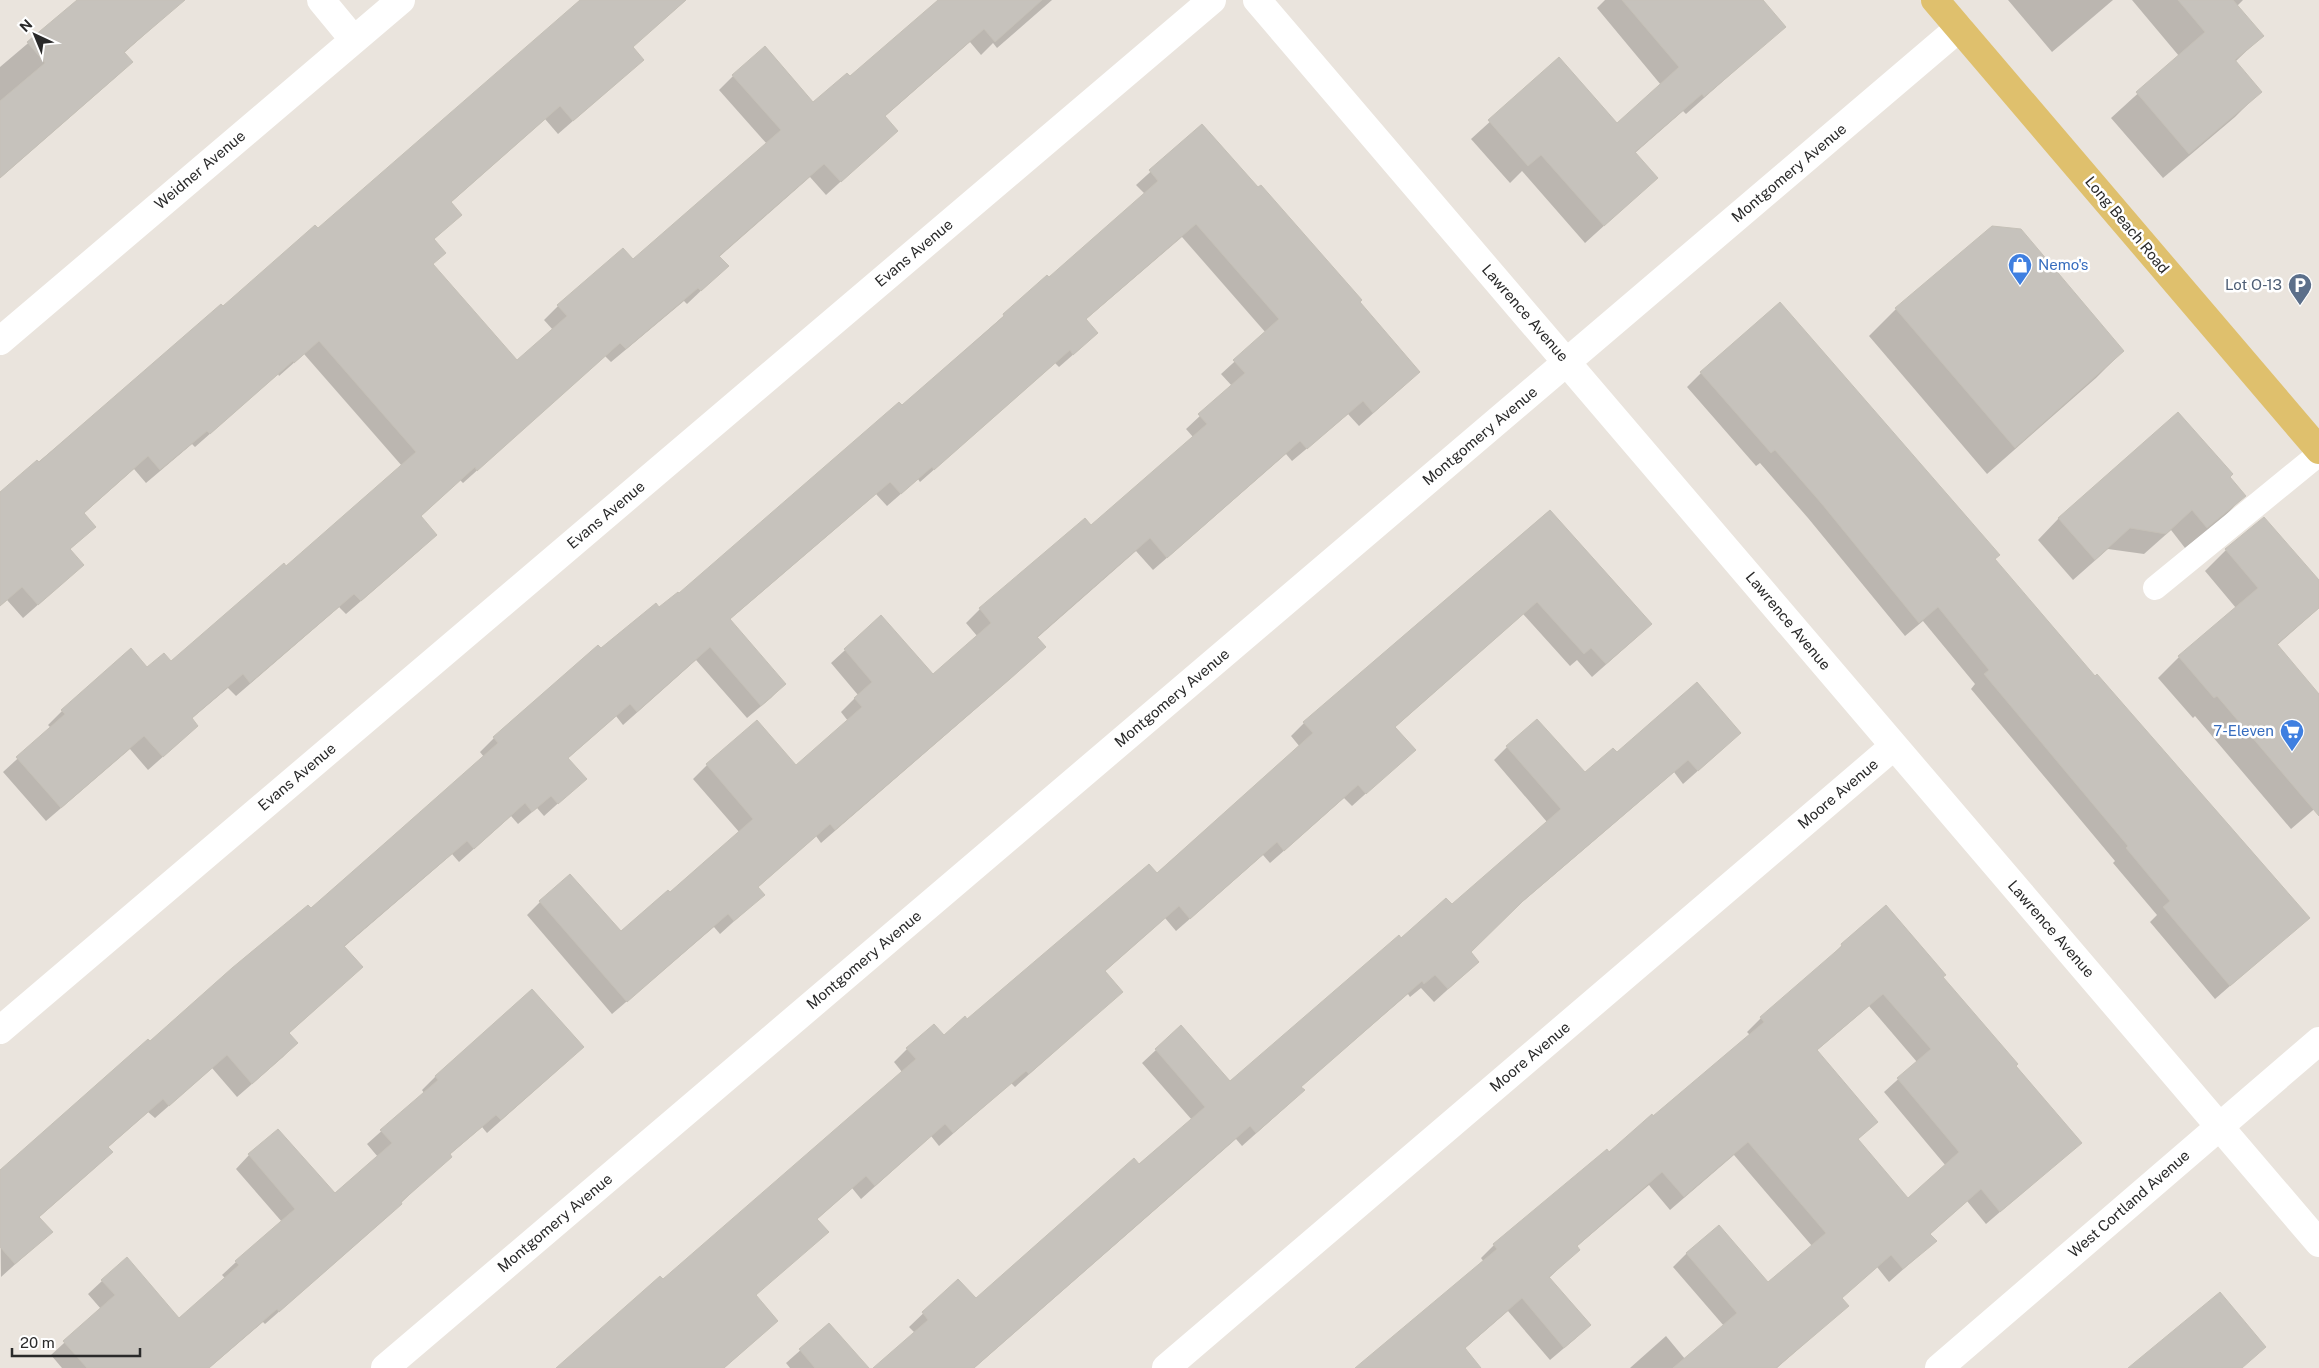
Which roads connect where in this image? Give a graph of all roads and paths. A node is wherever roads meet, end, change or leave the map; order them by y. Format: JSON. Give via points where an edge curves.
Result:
{"nodes":[{"id":1,"x":321,"y":0,"type":"edge"},
{"id":2,"x":401,"y":0,"type":"edge"},
{"id":3,"x":1212,"y":0,"type":"edge"},
{"id":4,"x":1257,"y":0,"type":"edge"},
{"id":5,"x":1935,"y":0,"type":"edge"},
{"id":6,"x":1959,"y":28,"type":"junction"},
{"id":7,"x":354,"y":40,"type":"junction"},
{"id":8,"x":0,"y":341,"type":"edge"},
{"id":9,"x":1567,"y":362,"type":"junction"},
{"id":10,"x":2319,"y":450,"type":"edge"},
{"id":11,"x":2319,"y":454,"type":"edge"},
{"id":12,"x":2155,"y":588,"type":"dead end"},
{"id":13,"x":1894,"y":746,"type":"junction"},
{"id":14,"x":0,"y":1030,"type":"edge"},
{"id":15,"x":2319,"y":1041,"type":"edge"},
{"id":16,"x":2220,"y":1126,"type":"junction"},
{"id":17,"x":2319,"y":1243,"type":"edge"},
{"id":18,"x":385,"y":1368,"type":"edge"},
{"id":19,"x":1166,"y":1368,"type":"edge"},
{"id":20,"x":1939,"y":1368,"type":"edge"}],
"edges":[{"from":1,"to":7,"type":"street"},
{"from":2,"to":7,"type":"street","name":"Weidner Avenue"},
{"from":3,"to":14,"type":"street","name":"Evans Avenue"},
{"from":4,"to":9,"type":"street","name":"Lawrence Avenue"},
{"from":5,"to":6,"type":"main road","name":"Long Beach Road"},
{"from":6,"to":9,"type":"street","name":"Montgomery Avenue"},
{"from":6,"to":10,"type":"main road","name":"Long Beach Road"},
{"from":7,"to":8,"type":"street","name":"Weidner Avenue"},
{"from":9,"to":13,"type":"street","name":"Lawrence Avenue"},
{"from":9,"to":18,"type":"street","name":"Montgomery Avenue"},
{"from":11,"to":12,"type":"lane"},
{"from":13,"to":16,"type":"street","name":"Lawrence Avenue"},
{"from":13,"to":19,"type":"street","name":"Moore Avenue"},
{"from":15,"to":16,"type":"street","name":"West Cortland Avenue"},
{"from":16,"to":17,"type":"street","name":"Lawrence Avenue"},
{"from":16,"to":20,"type":"street","name":"West Cortland Avenue"}]}
